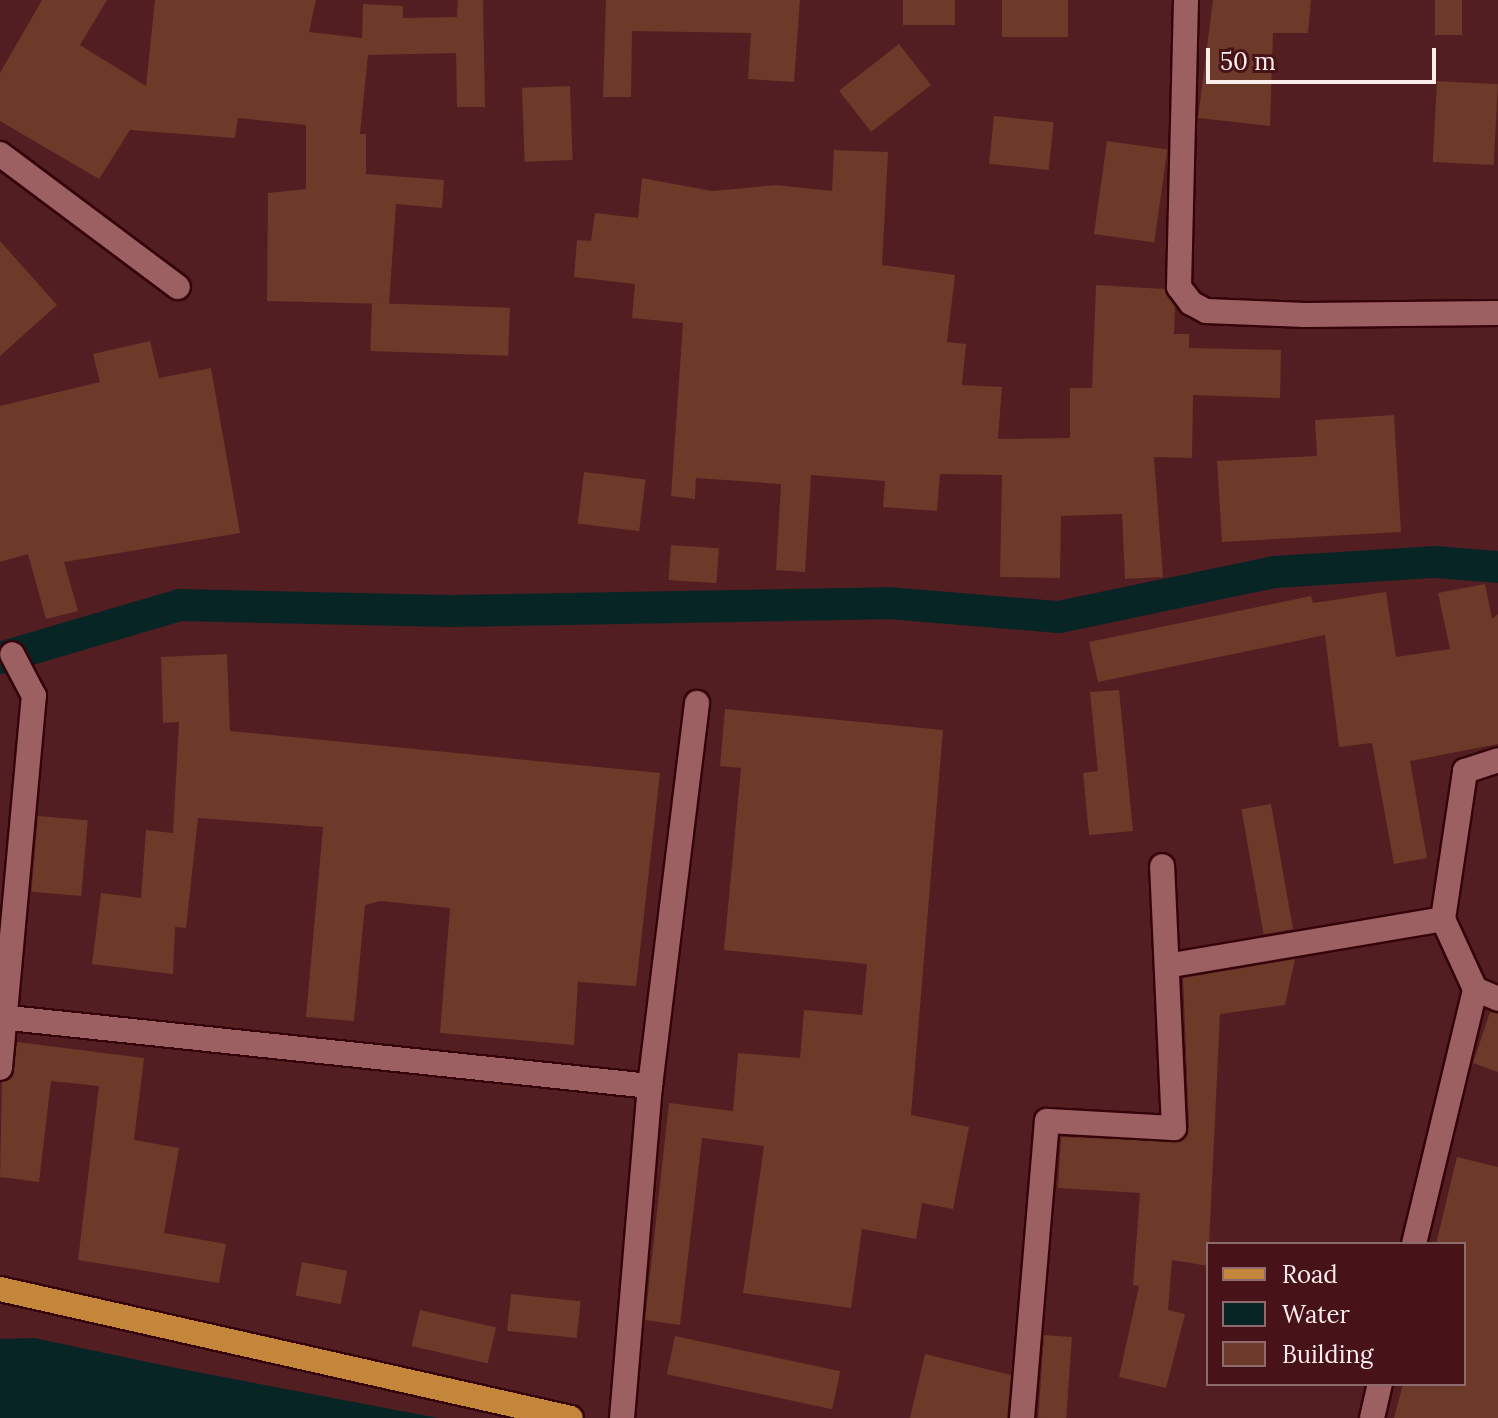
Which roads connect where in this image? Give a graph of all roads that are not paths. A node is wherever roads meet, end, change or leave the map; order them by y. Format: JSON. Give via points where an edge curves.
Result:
{"nodes":[{"id":1,"x":1186,"y":0,"type":"edge"},
{"id":2,"x":0,"y":154,"type":"edge"},
{"id":3,"x":178,"y":287,"type":"dead end"},
{"id":4,"x":1498,"y":313,"type":"edge"},
{"id":5,"x":12,"y":654,"type":"dead end"},
{"id":6,"x":697,"y":703,"type":"dead end"},
{"id":7,"x":1498,"y":760,"type":"edge"},
{"id":8,"x":1162,"y":866,"type":"dead end"},
{"id":9,"x":1443,"y":919,"type":"junction"},
{"id":10,"x":1172,"y":965,"type":"junction"},
{"id":11,"x":1475,"y":989,"type":"junction"},
{"id":12,"x":1498,"y":999,"type":"edge"},
{"id":13,"x":5,"y":1018,"type":"edge"},
{"id":14,"x":0,"y":1068,"type":"edge"},
{"id":15,"x":650,"y":1086,"type":"junction"},
{"id":16,"x":1414,"y":1242,"type":"edge"},
{"id":17,"x":0,"y":1289,"type":"edge"},
{"id":18,"x":1380,"y":1386,"type":"edge"},
{"id":19,"x":571,"y":1418,"type":"edge"},
{"id":20,"x":622,"y":1418,"type":"edge"},
{"id":21,"x":1022,"y":1418,"type":"edge"},
{"id":22,"x":1372,"y":1418,"type":"edge"}],
"edges":[{"from":1,"to":4,"type":"street","via":[[1179,287],[1191,303],[1206,311],[1305,315]]},
{"from":2,"to":3,"type":"street"},
{"from":5,"to":13,"type":"street","via":[[34,696]]},
{"from":6,"to":15,"type":"street"},
{"from":7,"to":9,"type":"street","via":[[1465,771]]},
{"from":8,"to":10,"type":"street"},
{"from":9,"to":10,"type":"street"},
{"from":9,"to":11,"type":"street"},
{"from":10,"to":21,"type":"street","via":[[1174,1128],[1047,1121]]},
{"from":11,"to":12,"type":"street"},
{"from":11,"to":16,"type":"street"},
{"from":13,"to":14,"type":"street"},
{"from":13,"to":15,"type":"street"},
{"from":15,"to":20,"type":"street"},
{"from":17,"to":19,"type":"main road"},
{"from":18,"to":22,"type":"street"}]}
